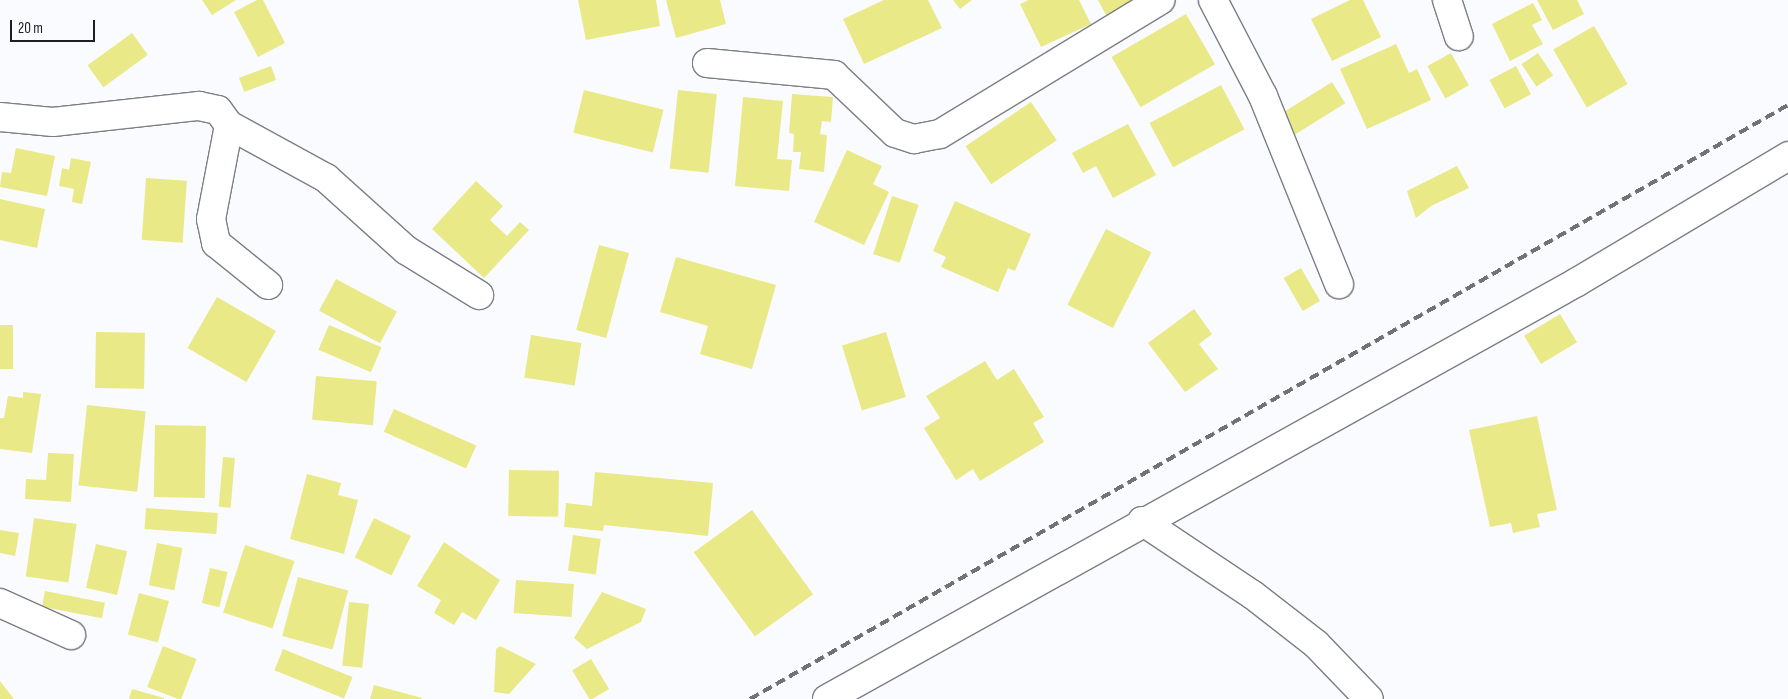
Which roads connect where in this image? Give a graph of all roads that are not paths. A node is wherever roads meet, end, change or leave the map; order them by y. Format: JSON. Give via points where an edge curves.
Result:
{"nodes":[{"id":1,"x":1160,"y":0,"type":"edge"},
{"id":2,"x":1213,"y":0,"type":"edge"},
{"id":3,"x":1447,"y":0,"type":"edge"},
{"id":4,"x":1460,"y":36,"type":"dead end"},
{"id":5,"x":707,"y":63,"type":"dead end"},
{"id":6,"x":0,"y":117,"type":"edge"},
{"id":7,"x":229,"y":125,"type":"junction"},
{"id":8,"x":1788,"y":156,"type":"edge"},
{"id":9,"x":268,"y":284,"type":"dead end"},
{"id":10,"x":1339,"y":284,"type":"dead end"},
{"id":11,"x":479,"y":295,"type":"dead end"},
{"id":12,"x":1142,"y":521,"type":"junction"},
{"id":13,"x":0,"y":603,"type":"edge"},
{"id":14,"x":71,"y":636,"type":"dead end"},
{"id":15,"x":827,"y":699,"type":"edge"},
{"id":16,"x":1369,"y":699,"type":"edge"}],
"edges":[{"from":1,"to":5,"type":"street","via":[[940,134],[914,139],[895,133],[834,74]]},
{"from":2,"to":10,"type":"street","via":[[1263,96]]},
{"from":3,"to":4,"type":"street"},
{"from":6,"to":7,"type":"street","via":[[53,122],[199,106],[218,110]]},
{"from":7,"to":9,"type":"street","via":[[210,219],[216,242]]},
{"from":7,"to":11,"type":"street","via":[[326,178],[406,250]]},
{"from":8,"to":12,"type":"street","via":[[1577,282]]},
{"from":12,"to":15,"type":"street"},
{"from":12,"to":16,"type":"street","via":[[1308,638]]},
{"from":13,"to":14,"type":"street"}]}
